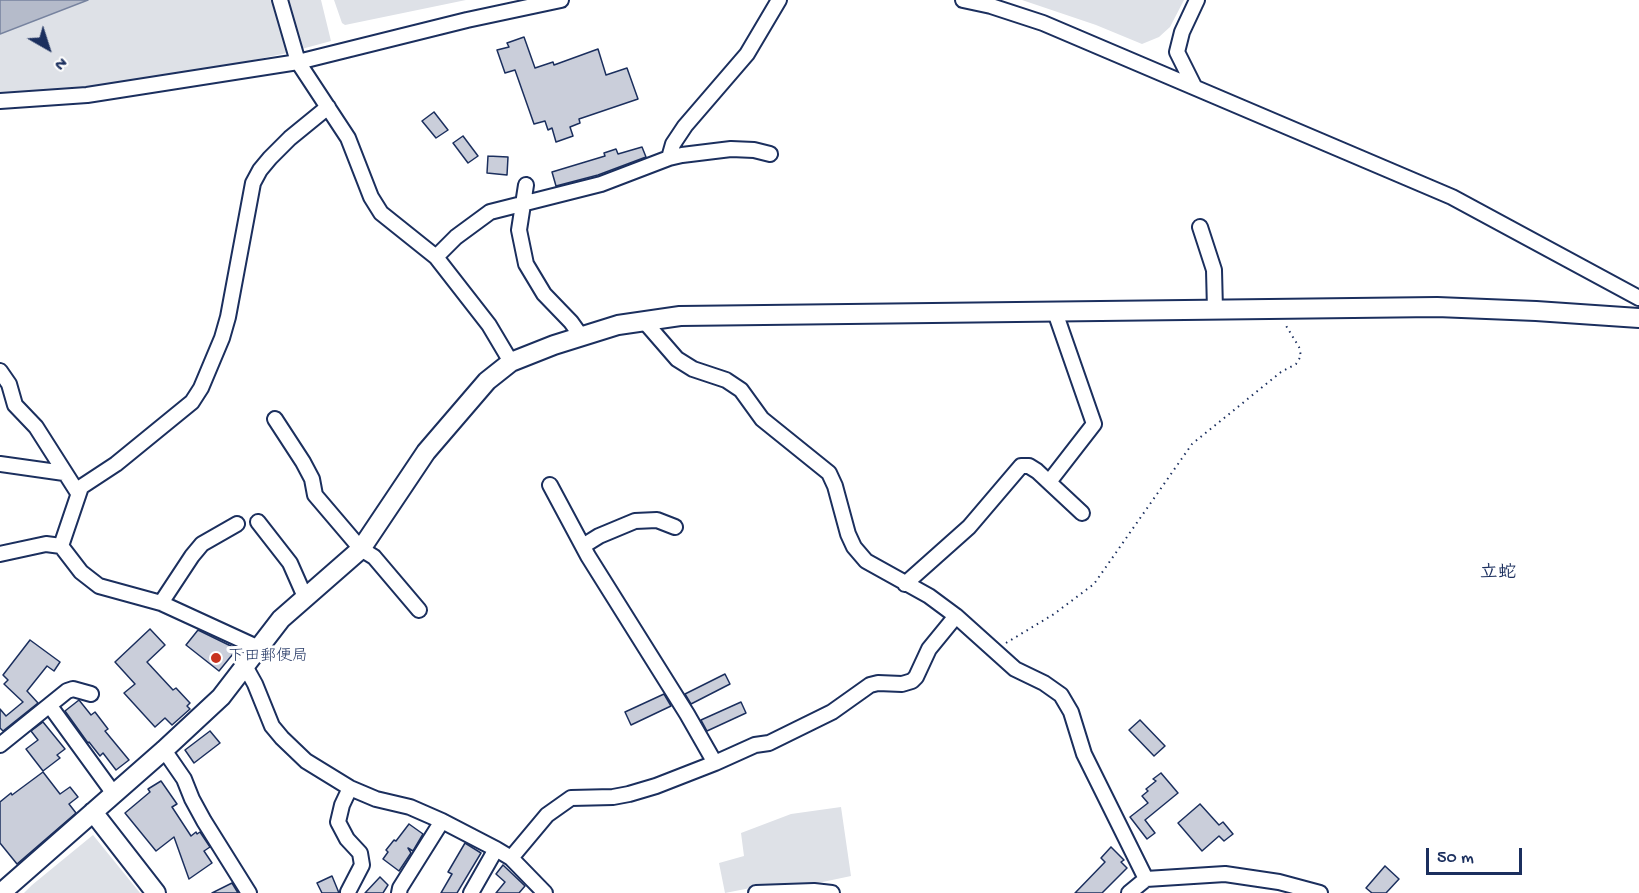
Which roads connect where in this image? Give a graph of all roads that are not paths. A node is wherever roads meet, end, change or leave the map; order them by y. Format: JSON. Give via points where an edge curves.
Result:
{"nodes":[{"id":1,"x":279,"y":0,"type":"edge"},
{"id":2,"x":561,"y":0,"type":"edge"},
{"id":3,"x":779,"y":0,"type":"edge"},
{"id":4,"x":963,"y":0,"type":"edge"},
{"id":5,"x":1197,"y":0,"type":"edge"},
{"id":6,"x":297,"y":58,"type":"junction"},
{"id":7,"x":1194,"y":86,"type":"junction"},
{"id":8,"x":0,"y":101,"type":"edge"},
{"id":9,"x":328,"y":107,"type":"junction"},
{"id":10,"x":770,"y":154,"type":"dead end"},
{"id":11,"x":669,"y":158,"type":"junction"},
{"id":12,"x":526,"y":185,"type":"dead end"},
{"id":13,"x":522,"y":204,"type":"junction"},
{"id":14,"x":1200,"y":227,"type":"dead end"},
{"id":15,"x":436,"y":257,"type":"junction"},
{"id":16,"x":1639,"y":298,"type":"edge"},
{"id":17,"x":1215,"y":310,"type":"junction"},
{"id":18,"x":1055,"y":312,"type":"junction"},
{"id":19,"x":1639,"y":318,"type":"edge"},
{"id":20,"x":644,"y":321,"type":"junction"},
{"id":21,"x":581,"y":336,"type":"junction"},
{"id":22,"x":511,"y":362,"type":"junction"},
{"id":23,"x":0,"y":371,"type":"edge"},
{"id":24,"x":275,"y":419,"type":"dead end"},
{"id":25,"x":0,"y":464,"type":"edge"},
{"id":26,"x":64,"y":473,"type":"junction"},
{"id":27,"x":1048,"y":482,"type":"junction"},
{"id":28,"x":550,"y":485,"type":"dead end"},
{"id":29,"x":78,"y":493,"type":"junction"},
{"id":30,"x":1082,"y":513,"type":"dead end"},
{"id":31,"x":258,"y":522,"type":"dead end"},
{"id":32,"x":237,"y":524,"type":"dead end"},
{"id":33,"x":675,"y":527,"type":"dead end"},
{"id":34,"x":61,"y":546,"type":"junction"},
{"id":35,"x":583,"y":546,"type":"junction"},
{"id":36,"x":361,"y":549,"type":"junction"},
{"id":37,"x":0,"y":554,"type":"edge"},
{"id":38,"x":905,"y":584,"type":"junction"},
{"id":39,"x":305,"y":597,"type":"junction"},
{"id":40,"x":161,"y":603,"type":"junction"},
{"id":41,"x":419,"y":610,"type":"dead end"},
{"id":42,"x":956,"y":616,"type":"junction"},
{"id":43,"x":259,"y":648,"type":"junction"},
{"id":44,"x":245,"y":666,"type":"junction"},
{"id":45,"x":91,"y":694,"type":"dead end"},
{"id":46,"x":50,"y":706,"type":"junction"},
{"id":47,"x":0,"y":745,"type":"edge"},
{"id":48,"x":164,"y":750,"type":"junction"},
{"id":49,"x":715,"y":764,"type":"junction"},
{"id":50,"x":350,"y":788,"type":"junction"},
{"id":51,"x":114,"y":794,"type":"junction"},
{"id":52,"x":93,"y":812,"type":"junction"},
{"id":53,"x":442,"y":821,"type":"junction"},
{"id":54,"x":496,"y":849,"type":"junction"},
{"id":55,"x":511,"y":858,"type":"junction"},
{"id":56,"x":1146,"y":879,"type":"junction"},
{"id":57,"x":348,"y":892,"type":"edge"},
{"id":58,"x":1,"y":893,"type":"edge"},
{"id":59,"x":156,"y":893,"type":"edge"},
{"id":60,"x":249,"y":893,"type":"edge"},
{"id":61,"x":399,"y":893,"type":"edge"},
{"id":62,"x":471,"y":893,"type":"edge"},
{"id":63,"x":545,"y":893,"type":"edge"},
{"id":64,"x":756,"y":893,"type":"edge"},
{"id":65,"x":832,"y":893,"type":"edge"},
{"id":66,"x":1129,"y":893,"type":"edge"},
{"id":67,"x":1320,"y":893,"type":"edge"}],
"edges":[{"from":1,"to":6,"type":"street"},
{"from":2,"to":6,"type":"street"},
{"from":3,"to":11,"type":"street","via":[[747,54],[685,126]]},
{"from":4,"to":7,"type":"street","via":[[1043,23]]},
{"from":5,"to":7,"type":"street","via":[[1177,52]]},
{"from":6,"to":8,"type":"street","via":[[87,95]]},
{"from":6,"to":9,"type":"street"},
{"from":7,"to":16,"type":"street","via":[[1452,196]]},
{"from":9,"to":15,"type":"street","via":[[348,138],[381,213]]},
{"from":9,"to":29,"type":"street","via":[[290,138],[253,183],[222,338],[192,402]]},
{"from":10,"to":11,"type":"street","via":[[731,149]]},
{"from":11,"to":13,"type":"street","via":[[601,184]]},
{"from":12,"to":13,"type":"street"},
{"from":13,"to":15,"type":"street","via":[[480,218]]},
{"from":13,"to":21,"type":"street","via":[[519,230],[526,264],[544,294]]},
{"from":14,"to":17,"type":"street","via":[[1214,270]]},
{"from":15,"to":22,"type":"street","via":[[489,325]]},
{"from":17,"to":18,"type":"street"},
{"from":17,"to":19,"type":"street","via":[[1437,307]]},
{"from":18,"to":20,"type":"street","via":[[680,316]]},
{"from":18,"to":27,"type":"street","via":[[1094,424]]},
{"from":20,"to":21,"type":"street"},
{"from":20,"to":38,"type":"street","via":[[677,359],[741,390],[762,419],[829,473],[854,547],[866,561]]},
{"from":21,"to":22,"type":"street"},
{"from":22,"to":36,"type":"street","via":[[487,381],[426,452]]},
{"from":23,"to":26,"type":"street","via":[[15,405],[36,428]]},
{"from":24,"to":36,"type":"street","via":[[308,470],[315,495]]},
{"from":25,"to":26,"type":"street"},
{"from":26,"to":29,"type":"street"},
{"from":27,"to":30,"type":"street"},
{"from":27,"to":38,"type":"street","via":[[1029,466],[1021,466],[969,528]]},
{"from":28,"to":35,"type":"street"},
{"from":29,"to":34,"type":"street"},
{"from":31,"to":39,"type":"street","via":[[290,563]]},
{"from":32,"to":40,"type":"street","via":[[202,544]]},
{"from":33,"to":35,"type":"street","via":[[657,520],[635,521]]},
{"from":34,"to":37,"type":"street","via":[[46,544]]},
{"from":34,"to":40,"type":"street","via":[[81,573],[99,586]]},
{"from":35,"to":49,"type":"street"},
{"from":36,"to":39,"type":"street"},
{"from":36,"to":41,"type":"street","via":[[374,557]]},
{"from":38,"to":42,"type":"street"},
{"from":39,"to":43,"type":"street"},
{"from":40,"to":43,"type":"street"},
{"from":42,"to":49,"type":"street","via":[[929,649],[912,681],[870,685],[832,712]]},
{"from":42,"to":56,"type":"street","via":[[1015,669],[1061,696],[1071,712],[1084,754]]},
{"from":43,"to":44,"type":"street"},
{"from":44,"to":48,"type":"street","via":[[221,697]]},
{"from":44,"to":50,"type":"street","via":[[272,726],[282,738],[306,761]]},
{"from":45,"to":46,"type":"street","via":[[73,689]]},
{"from":46,"to":47,"type":"street"},
{"from":46,"to":51,"type":"street"},
{"from":48,"to":51,"type":"street"},
{"from":48,"to":60,"type":"street"},
{"from":49,"to":55,"type":"street","via":[[629,794],[571,798],[547,815]]},
{"from":50,"to":53,"type":"street"},
{"from":50,"to":57,"type":"street","via":[[338,822],[360,853],[362,864]]},
{"from":51,"to":52,"type":"street"},
{"from":52,"to":58,"type":"street"},
{"from":52,"to":59,"type":"street"},
{"from":53,"to":54,"type":"street"},
{"from":53,"to":61,"type":"street"},
{"from":54,"to":55,"type":"street"},
{"from":54,"to":62,"type":"street"},
{"from":55,"to":63,"type":"street"},
{"from":56,"to":66,"type":"street"},
{"from":56,"to":67,"type":"street","via":[[1225,874]]},
{"from":64,"to":65,"type":"street"}]}
